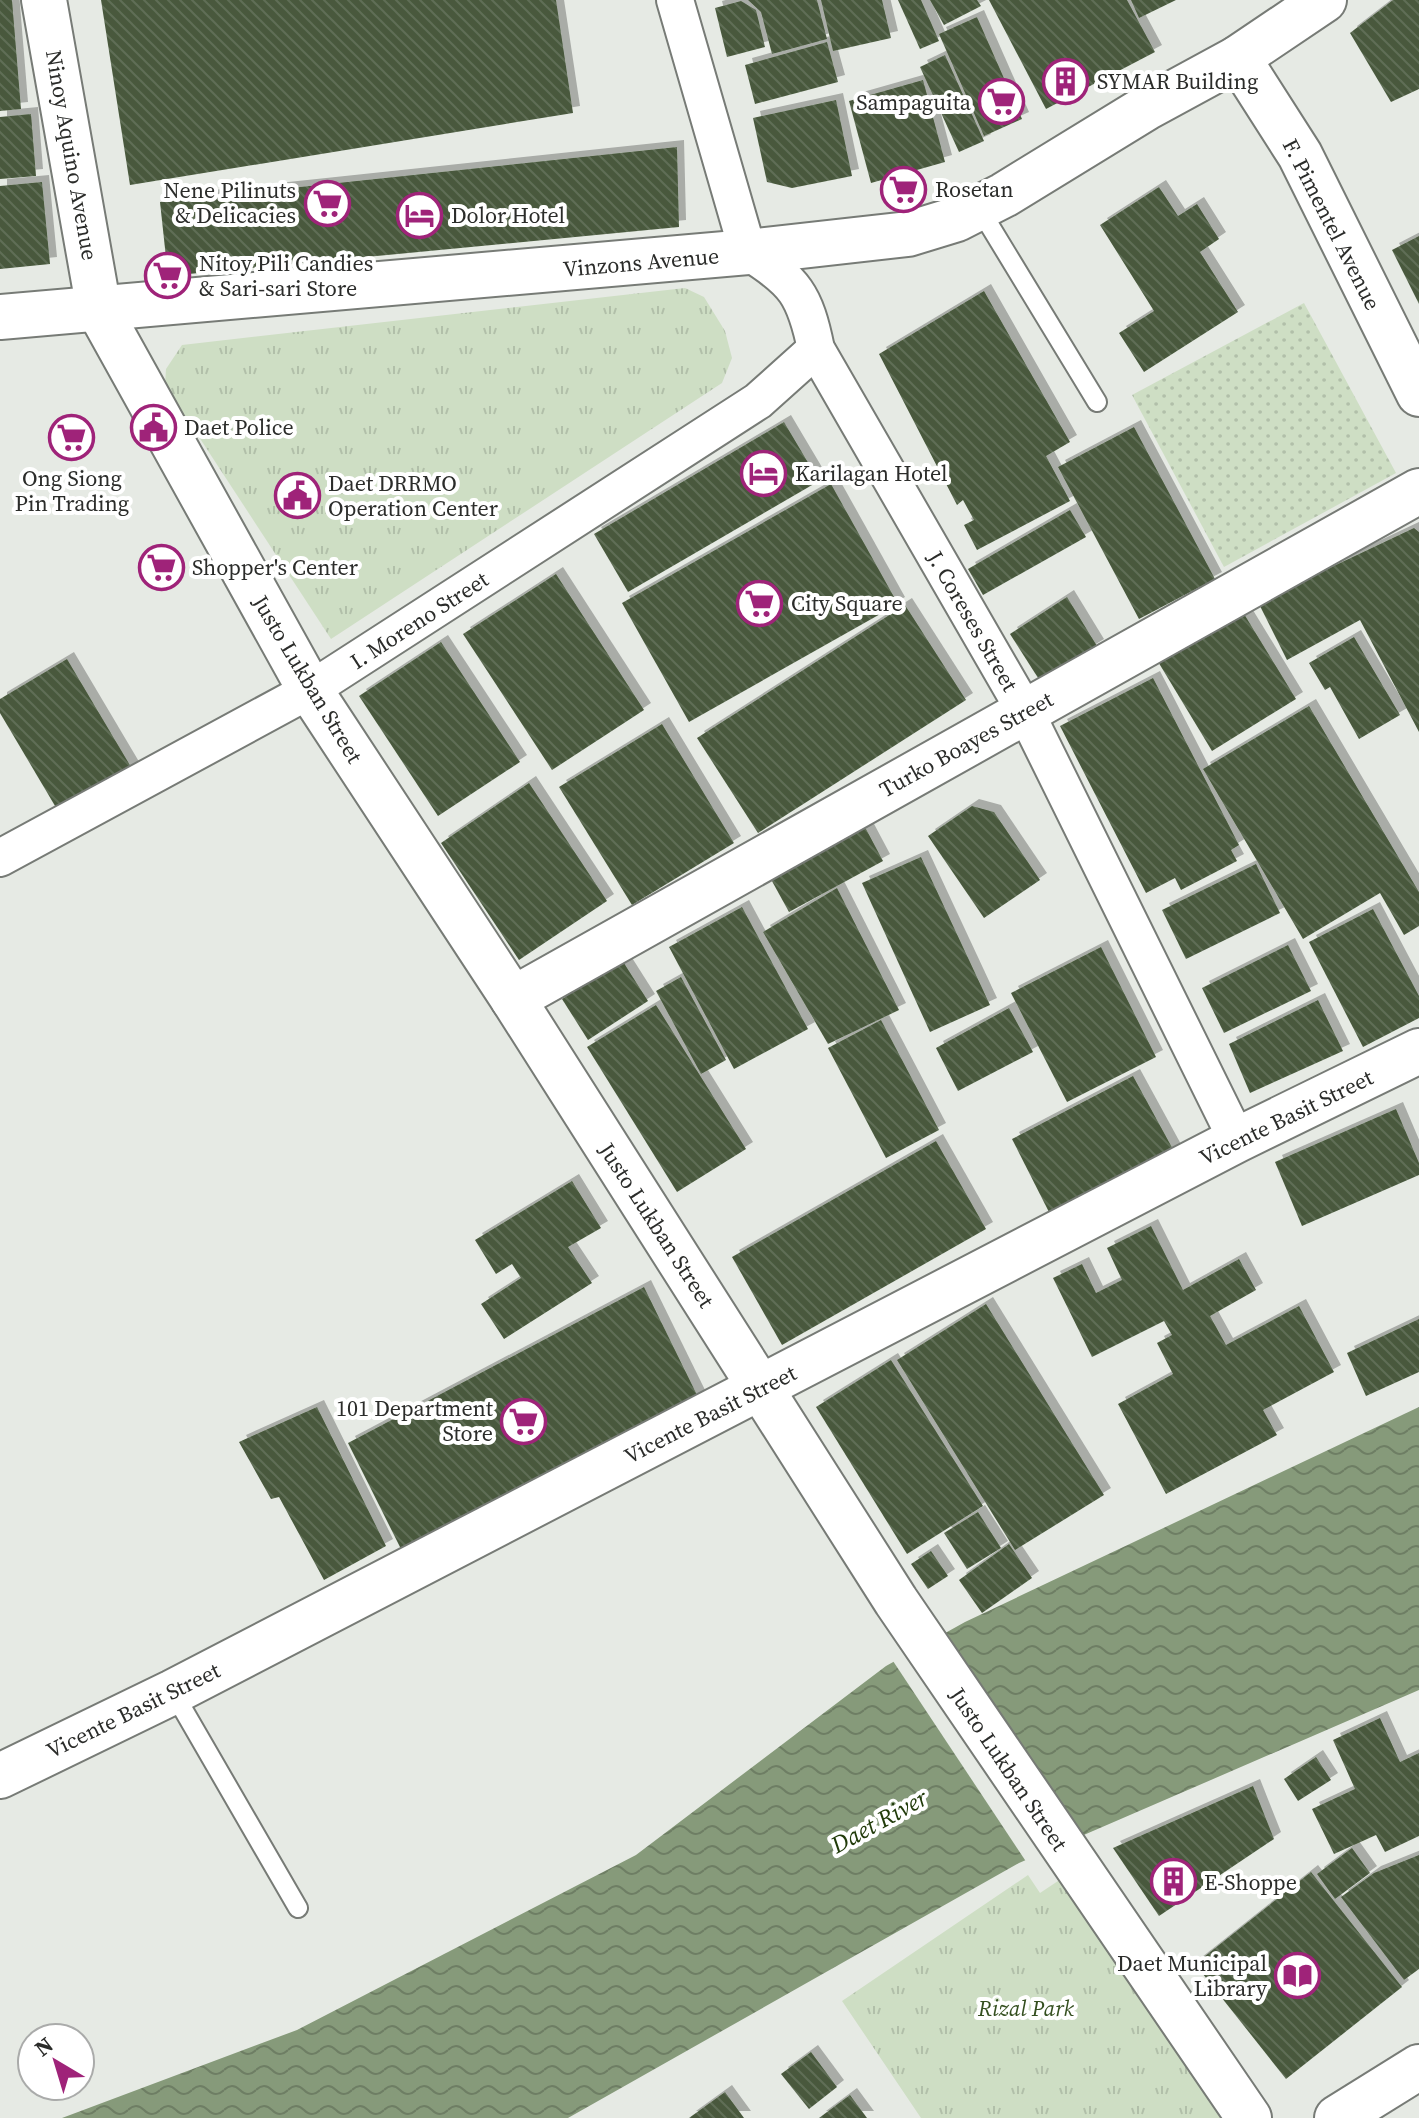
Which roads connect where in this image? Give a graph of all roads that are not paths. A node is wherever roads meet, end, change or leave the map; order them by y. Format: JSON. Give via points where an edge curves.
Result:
{"nodes":[{"id":1,"x":44,"y":0,"type":"edge"},
{"id":2,"x":675,"y":0,"type":"edge"},
{"id":3,"x":1324,"y":0,"type":"edge"},
{"id":4,"x":1238,"y":58,"type":"junction"},
{"id":5,"x":979,"y":208,"type":"junction"},
{"id":6,"x":748,"y":252,"type":"junction"},
{"id":7,"x":99,"y":310,"type":"junction"},
{"id":8,"x":0,"y":317,"type":"edge"},
{"id":9,"x":816,"y":349,"type":"junction"},
{"id":10,"x":1419,"y":394,"type":"edge"},
{"id":11,"x":1097,"y":402,"type":"dead end"},
{"id":12,"x":1419,"y":491,"type":"edge"},
{"id":13,"x":310,"y":690,"type":"junction"},
{"id":14,"x":1025,"y":711,"type":"junction"},
{"id":15,"x":0,"y":858,"type":"edge"},
{"id":16,"x":513,"y":999,"type":"junction"},
{"id":17,"x":1419,"y":1051,"type":"edge"},
{"id":18,"x":1237,"y":1140,"type":"junction"},
{"id":19,"x":761,"y":1388,"type":"junction"},
{"id":20,"x":173,"y":1692,"type":"junction"},
{"id":21,"x":0,"y":1776,"type":"edge"},
{"id":22,"x":298,"y":1908,"type":"dead end"},
{"id":23,"x":1419,"y":2067,"type":"edge"},
{"id":24,"x":1249,"y":2118,"type":"edge"},
{"id":25,"x":1337,"y":2118,"type":"edge"}],
"edges":[{"from":1,"to":7,"type":"main road","name":"Ninoy Aquino Avenue"},
{"from":2,"to":6,"type":"street"},
{"from":3,"to":4,"type":"main road","name":"Vinzons Avenue"},
{"from":4,"to":5,"type":"main road","name":"Vinzons Avenue"},
{"from":4,"to":10,"type":"main road","name":"F. Pimentel Avenue","via":[[1300,155]]},
{"from":5,"to":6,"type":"main road","name":"Vinzons Avenue","via":[[908,234]]},
{"from":5,"to":11,"type":"lane"},
{"from":6,"to":7,"type":"main road","name":"Vinzons Avenue"},
{"from":6,"to":9,"type":"street","name":"J. Coreses Street","via":[[779,271],[798,291]]},
{"from":7,"to":8,"type":"main road","name":"Vinzons Avenue"},
{"from":7,"to":13,"type":"main road","name":"Justo Lukban Street"},
{"from":9,"to":13,"type":"street","name":"I. Moreno Street","via":[[758,401]]},
{"from":9,"to":14,"type":"street","name":"J. Coreses Street"},
{"from":12,"to":14,"type":"main road","name":"Turko Boayes Street"},
{"from":13,"to":15,"type":"street","name":"I. Moreno Street"},
{"from":13,"to":16,"type":"main road","name":"Justo Lukban Street"},
{"from":14,"to":16,"type":"main road","name":"Turko Boayes Street"},
{"from":14,"to":18,"type":"street","name":"J. Coreses Street"},
{"from":16,"to":19,"type":"main road","name":"Justo Lukban Street"},
{"from":17,"to":18,"type":"main road","name":"Vicente Basit Street"},
{"from":18,"to":19,"type":"main road","name":"Vicente Basit Street"},
{"from":19,"to":20,"type":"main road","name":"Vicente Basit Street"},
{"from":19,"to":24,"type":"main road","name":"Justo Lukban Street","via":[[896,1601]]},
{"from":20,"to":21,"type":"main road","name":"Vicente Basit Street"},
{"from":20,"to":22,"type":"lane"},
{"from":23,"to":25,"type":"main road"}]}
